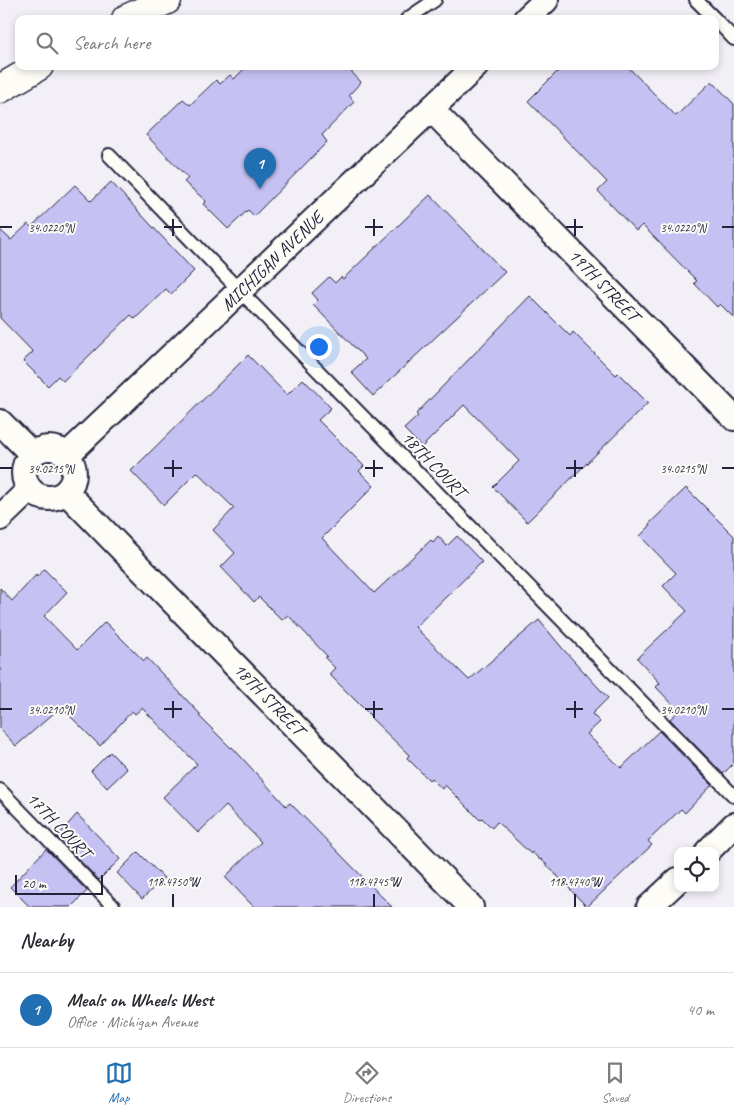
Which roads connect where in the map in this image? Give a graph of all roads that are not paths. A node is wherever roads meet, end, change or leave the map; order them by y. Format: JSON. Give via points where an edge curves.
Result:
{"nodes":[{"id":1,"x":167,"y":0,"type":"edge"},
{"id":2,"x":435,"y":0,"type":"edge"},
{"id":3,"x":546,"y":0,"type":"edge"},
{"id":4,"x":696,"y":0,"type":"edge"},
{"id":5,"x":135,"y":15,"type":"edge"},
{"id":6,"x":414,"y":15,"type":"edge"},
{"id":7,"x":530,"y":15,"type":"edge"},
{"id":8,"x":711,"y":15,"type":"edge"},
{"id":9,"x":719,"y":23,"type":"edge"},
{"id":10,"x":734,"y":39,"type":"edge"},
{"id":11,"x":32,"y":70,"type":"edge"},
{"id":12,"x":472,"y":70,"type":"edge"},
{"id":13,"x":0,"y":89,"type":"edge"},
{"id":14,"x":431,"y":109,"type":"junction"},
{"id":15,"x":109,"y":155,"type":"dead end"},
{"id":16,"x":240,"y":291,"type":"junction"},
{"id":17,"x":734,"y":418,"type":"edge"},
{"id":18,"x":0,"y":422,"type":"edge"},
{"id":19,"x":32,"y":454,"type":"junction"},
{"id":20,"x":67,"y":455,"type":"junction"},
{"id":21,"x":29,"y":490,"type":"junction"},
{"id":22,"x":66,"y":492,"type":"junction"},
{"id":23,"x":0,"y":518,"type":"edge"},
{"id":24,"x":0,"y":790,"type":"edge"},
{"id":25,"x":734,"y":796,"type":"edge"},
{"id":26,"x":734,"y":826,"type":"edge"},
{"id":27,"x":712,"y":847,"type":"edge"},
{"id":28,"x":674,"y":884,"type":"edge"},
{"id":29,"x":114,"y":907,"type":"edge"},
{"id":30,"x":471,"y":907,"type":"edge"},
{"id":31,"x":649,"y":907,"type":"edge"}],
"edges":[{"from":1,"to":5,"type":"highway"},
{"from":2,"to":6,"type":"lane"},
{"from":3,"to":7,"type":"street"},
{"from":4,"to":8,"type":"lane"},
{"from":9,"to":10,"type":"lane"},
{"from":11,"to":13,"type":"highway"},
{"from":12,"to":14,"type":"street","name":"MICHIGAN AVENUE"},
{"from":14,"to":16,"type":"street","name":"MICHIGAN AVENUE"},
{"from":14,"to":17,"type":"street","name":"19TH STREET"},
{"from":15,"to":16,"type":"lane","name":"18TH COURT"},
{"from":16,"to":20,"type":"street","name":"MICHIGAN AVENUE"},
{"from":16,"to":25,"type":"lane","name":"18TH COURT"},
{"from":18,"to":19,"type":"street"},
{"from":19,"to":20,"type":"street","via":[[43,448],[52,448]]},
{"from":19,"to":21,"type":"street","via":[[24,465],[23,474]]},
{"from":20,"to":22,"type":"street","via":[[74,470],[71,486]]},
{"from":21,"to":22,"type":"street","via":[[43,498]]},
{"from":21,"to":23,"type":"street"},
{"from":22,"to":30,"type":"street","name":"18TH STREET"},
{"from":24,"to":29,"type":"lane","name":"17TH COURT"},
{"from":26,"to":27,"type":"street"},
{"from":28,"to":31,"type":"street"}]}
